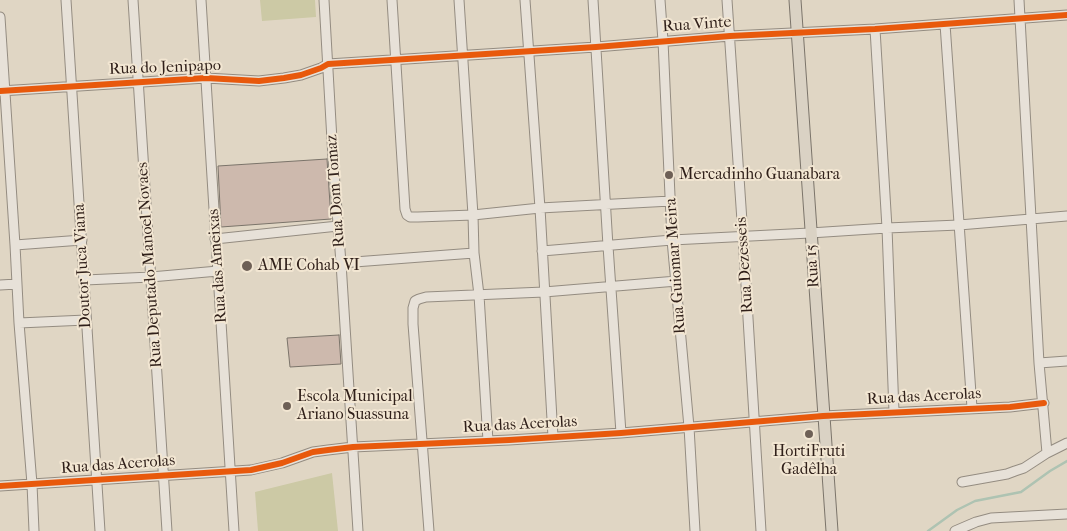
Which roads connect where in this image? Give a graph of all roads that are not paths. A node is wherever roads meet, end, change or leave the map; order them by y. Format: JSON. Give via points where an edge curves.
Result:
{"nodes":[{"id":1,"x":66,"y":0,"type":"edge"},
{"id":2,"x":133,"y":0,"type":"edge"},
{"id":3,"x":201,"y":0,"type":"edge"},
{"id":4,"x":324,"y":0,"type":"edge"},
{"id":5,"x":392,"y":0,"type":"edge"},
{"id":6,"x":459,"y":0,"type":"edge"},
{"id":7,"x":525,"y":0,"type":"edge"},
{"id":8,"x":593,"y":0,"type":"edge"},
{"id":9,"x":660,"y":0,"type":"edge"},
{"id":10,"x":727,"y":0,"type":"edge"},
{"id":11,"x":795,"y":0,"type":"edge"},
{"id":12,"x":1019,"y":0,"type":"edge"},
{"id":13,"x":0,"y":16,"type":"edge"},
{"id":14,"x":1067,"y":16,"type":"edge"},
{"id":15,"x":1020,"y":18,"type":"junction"},
{"id":16,"x":945,"y":24,"type":"junction"},
{"id":17,"x":875,"y":29,"type":"junction"},
{"id":18,"x":797,"y":34,"type":"junction"},
{"id":19,"x":730,"y":36,"type":"junction"},
{"id":20,"x":663,"y":41,"type":"junction"},
{"id":21,"x":596,"y":47,"type":"junction"},
{"id":22,"x":529,"y":51,"type":"junction"},
{"id":23,"x":462,"y":55,"type":"junction"},
{"id":24,"x":397,"y":60,"type":"junction"},
{"id":25,"x":328,"y":64,"type":"junction"},
{"id":26,"x":206,"y":78,"type":"junction"},
{"id":27,"x":139,"y":83,"type":"junction"},
{"id":28,"x":71,"y":86,"type":"junction"},
{"id":29,"x":3,"y":91,"type":"edge"},
{"id":30,"x":671,"y":201,"type":"junction"},
{"id":31,"x":606,"y":204,"type":"junction"},
{"id":32,"x":540,"y":208,"type":"junction"},
{"id":33,"x":473,"y":215,"type":"junction"},
{"id":34,"x":1067,"y":216,"type":"edge"},
{"id":35,"x":1031,"y":219,"type":"junction"},
{"id":36,"x":959,"y":225,"type":"junction"},
{"id":37,"x":338,"y":226,"type":"junction"},
{"id":38,"x":887,"y":228,"type":"junction"},
{"id":39,"x":810,"y":233,"type":"junction"},
{"id":40,"x":743,"y":236,"type":"junction"},
{"id":41,"x":215,"y":239,"type":"junction"},
{"id":42,"x":82,"y":240,"type":"junction"},
{"id":43,"x":672,"y":240,"type":"junction"},
{"id":44,"x":15,"y":246,"type":"junction"},
{"id":45,"x":608,"y":246,"type":"junction"},
{"id":46,"x":542,"y":251,"type":"junction"},
{"id":47,"x":474,"y":253,"type":"junction"},
{"id":48,"x":341,"y":263,"type":"junction"},
{"id":49,"x":218,"y":271,"type":"junction"},
{"id":50,"x":151,"y":277,"type":"junction"},
{"id":51,"x":85,"y":280,"type":"junction"},
{"id":52,"x":677,"y":281,"type":"junction"},
{"id":53,"x":17,"y":284,"type":"junction"},
{"id":54,"x":0,"y":285,"type":"edge"},
{"id":55,"x":611,"y":286,"type":"junction"},
{"id":56,"x":544,"y":292,"type":"junction"},
{"id":57,"x":479,"y":294,"type":"junction"},
{"id":58,"x":86,"y":320,"type":"junction"},
{"id":59,"x":19,"y":323,"type":"junction"},
{"id":60,"x":1067,"y":361,"type":"edge"},
{"id":61,"x":1039,"y":363,"type":"junction"},
{"id":62,"x":1044,"y":403,"type":"junction"},
{"id":63,"x":972,"y":408,"type":"junction"},
{"id":64,"x":894,"y":412,"type":"junction"},
{"id":65,"x":823,"y":416,"type":"junction"},
{"id":66,"x":755,"y":422,"type":"junction"},
{"id":67,"x":688,"y":427,"type":"junction"},
{"id":68,"x":621,"y":432,"type":"junction"},
{"id":69,"x":553,"y":437,"type":"junction"},
{"id":70,"x":488,"y":440,"type":"junction"},
{"id":71,"x":1067,"y":443,"type":"edge"},
{"id":72,"x":422,"y":444,"type":"junction"},
{"id":73,"x":352,"y":447,"type":"junction"},
{"id":74,"x":1047,"y":453,"type":"junction"},
{"id":75,"x":230,"y":471,"type":"junction"},
{"id":76,"x":163,"y":476,"type":"junction"},
{"id":77,"x":97,"y":480,"type":"junction"},
{"id":78,"x":962,"y":482,"type":"dead end"},
{"id":79,"x":32,"y":484,"type":"junction"},
{"id":80,"x":0,"y":486,"type":"edge"},
{"id":81,"x":1067,"y":514,"type":"edge"},
{"id":82,"x":34,"y":531,"type":"edge"},
{"id":83,"x":100,"y":531,"type":"edge"},
{"id":84,"x":167,"y":531,"type":"edge"},
{"id":85,"x":234,"y":531,"type":"edge"},
{"id":86,"x":358,"y":531,"type":"edge"},
{"id":87,"x":429,"y":531,"type":"edge"},
{"id":88,"x":695,"y":531,"type":"edge"},
{"id":89,"x":761,"y":531,"type":"edge"},
{"id":90,"x":832,"y":531,"type":"edge"},
{"id":91,"x":955,"y":531,"type":"edge"}],
"edges":[{"from":1,"to":28,"type":"street","name":"Doutor Juca Viana"},
{"from":2,"to":27,"type":"street","name":"Rua Deputado Manoel Novaes"},
{"from":3,"to":26,"type":"street","name":"Rua das Ameixas"},
{"from":4,"to":25,"type":"street","name":"Rua Dom Tomaz"},
{"from":5,"to":24,"type":"street"},
{"from":6,"to":23,"type":"street"},
{"from":7,"to":22,"type":"street"},
{"from":8,"to":21,"type":"street"},
{"from":9,"to":20,"type":"street","name":"Rua Guiomar Meira"},
{"from":10,"to":19,"type":"street","name":"Rua Dezesseis"},
{"from":11,"to":18,"type":"main road","name":"Rua 15"},
{"from":12,"to":15,"type":"street"},
{"from":13,"to":29,"type":"street"},
{"from":14,"to":15,"type":"street","name":"Rua Vinte"},
{"from":15,"to":16,"type":"street","name":"Rua Vinte"},
{"from":15,"to":35,"type":"street"},
{"from":16,"to":17,"type":"street","name":"Rua Vinte"},
{"from":16,"to":36,"type":"street"},
{"from":17,"to":18,"type":"street","name":"Rua Vinte"},
{"from":17,"to":38,"type":"street"},
{"from":18,"to":19,"type":"street","name":"Rua Vinte"},
{"from":18,"to":39,"type":"main road","name":"Rua 15"},
{"from":19,"to":20,"type":"street","name":"Rua Vinte"},
{"from":19,"to":40,"type":"street","name":"Rua Dezesseis"},
{"from":20,"to":21,"type":"street","name":"Rua Vinte"},
{"from":20,"to":30,"type":"street","name":"Rua Guiomar Meira"},
{"from":21,"to":22,"type":"street","name":"Rua Vinte"},
{"from":21,"to":31,"type":"street"},
{"from":22,"to":23,"type":"street","name":"Rua Vinte"},
{"from":22,"to":32,"type":"street"},
{"from":23,"to":24,"type":"street","name":"Rua Vinte"},
{"from":23,"to":33,"type":"street"},
{"from":24,"to":25,"type":"street","name":"Rua Vinte"},
{"from":24,"to":33,"type":"street","via":[[407,215]]},
{"from":25,"to":26,"type":"street","name":"Rua do Jenipapo","via":[[308,73],[259,81]]},
{"from":25,"to":37,"type":"street","name":"Rua Dom Tomaz"},
{"from":26,"to":27,"type":"street","name":"Rua do Jenipapo"},
{"from":26,"to":41,"type":"street","name":"Rua das Ameixas"},
{"from":27,"to":28,"type":"street","name":"Rua do Jenipapo"},
{"from":27,"to":50,"type":"street","name":"Rua Deputado Manoel Novaes"},
{"from":28,"to":29,"type":"street","name":"Rua do Jenipapo"},
{"from":28,"to":42,"type":"street","name":"Doutor Juca Viana"},
{"from":29,"to":44,"type":"street"},
{"from":30,"to":31,"type":"street"},
{"from":30,"to":43,"type":"street","name":"Rua Guiomar Meira"},
{"from":31,"to":32,"type":"street"},
{"from":31,"to":45,"type":"street"},
{"from":32,"to":33,"type":"street"},
{"from":32,"to":46,"type":"street"},
{"from":33,"to":47,"type":"street"},
{"from":34,"to":35,"type":"street"},
{"from":35,"to":36,"type":"street"},
{"from":35,"to":61,"type":"street"},
{"from":36,"to":38,"type":"street"},
{"from":36,"to":63,"type":"street"},
{"from":37,"to":41,"type":"street"},
{"from":37,"to":48,"type":"street","name":"Rua Dom Tomaz"},
{"from":38,"to":39,"type":"street"},
{"from":38,"to":64,"type":"street"},
{"from":39,"to":40,"type":"street"},
{"from":39,"to":65,"type":"main road","name":"Rua 15"},
{"from":40,"to":43,"type":"street"},
{"from":40,"to":66,"type":"street","name":"Rua Dezesseis"},
{"from":41,"to":49,"type":"street","name":"Rua das Ameixas"},
{"from":42,"to":44,"type":"street"},
{"from":42,"to":51,"type":"street","name":"Doutor Juca Viana"},
{"from":43,"to":45,"type":"street"},
{"from":43,"to":52,"type":"street","name":"Rua Guiomar Meira"},
{"from":44,"to":53,"type":"street"},
{"from":45,"to":46,"type":"street"},
{"from":45,"to":55,"type":"street"},
{"from":46,"to":56,"type":"street"},
{"from":47,"to":48,"type":"street"},
{"from":47,"to":57,"type":"street"},
{"from":48,"to":73,"type":"street","name":"Rua Dom Tomaz"},
{"from":49,"to":50,"type":"street"},
{"from":49,"to":75,"type":"street","name":"Rua das Ameixas"},
{"from":50,"to":51,"type":"street"},
{"from":50,"to":76,"type":"street","name":"Rua Deputado Manoel Novaes"},
{"from":51,"to":58,"type":"street","name":"Doutor Juca Viana"},
{"from":52,"to":55,"type":"street"},
{"from":52,"to":67,"type":"street","name":"Rua Guiomar Meira"},
{"from":53,"to":54,"type":"street"},
{"from":53,"to":59,"type":"street"},
{"from":55,"to":56,"type":"street"},
{"from":55,"to":68,"type":"street"},
{"from":56,"to":57,"type":"street"},
{"from":56,"to":69,"type":"street"},
{"from":57,"to":70,"type":"street"},
{"from":57,"to":72,"type":"street","via":[[426,297],[413,305]]},
{"from":58,"to":59,"type":"street"},
{"from":58,"to":77,"type":"street","name":"Doutor Juca Viana"},
{"from":59,"to":79,"type":"street"},
{"from":60,"to":61,"type":"street"},
{"from":61,"to":62,"type":"street"},
{"from":62,"to":63,"type":"street","name":"Rua das Acerolas"},
{"from":62,"to":74,"type":"street"},
{"from":63,"to":64,"type":"street","name":"Rua das Acerolas"},
{"from":64,"to":65,"type":"street","name":"Rua das Acerolas"},
{"from":65,"to":66,"type":"street","name":"Rua das Acerolas"},
{"from":65,"to":90,"type":"main road","name":"Rua 15"},
{"from":66,"to":67,"type":"street","name":"Rua das Acerolas"},
{"from":66,"to":89,"type":"street","name":"Rua Dezesseis"},
{"from":67,"to":68,"type":"street","name":"Rua das Acerolas"},
{"from":67,"to":88,"type":"street","name":"Rua Guiomar Meira"},
{"from":68,"to":69,"type":"street","name":"Rua das Acerolas"},
{"from":69,"to":70,"type":"street","name":"Rua das Acerolas"},
{"from":70,"to":72,"type":"street","name":"Rua das Acerolas"},
{"from":71,"to":74,"type":"street"},
{"from":72,"to":73,"type":"street","name":"Rua das Acerolas"},
{"from":72,"to":87,"type":"street"},
{"from":73,"to":75,"type":"street","name":"Rua das Acerolas","via":[[313,452],[251,470]]},
{"from":73,"to":86,"type":"street","name":"Rua Dom Tomaz"},
{"from":74,"to":78,"type":"street","via":[[1024,468],[1007,474]]},
{"from":75,"to":76,"type":"street","name":"Rua das Acerolas"},
{"from":75,"to":85,"type":"street","name":"Rua das Ameixas"},
{"from":76,"to":77,"type":"street","name":"Rua das Acerolas"},
{"from":76,"to":84,"type":"street","name":"Rua Deputado Manoel Novaes"},
{"from":77,"to":79,"type":"street","name":"Rua das Acerolas"},
{"from":77,"to":83,"type":"street","name":"Doutor Juca Viana"},
{"from":79,"to":80,"type":"street","name":"Rua das Acerolas"},
{"from":79,"to":82,"type":"street"},
{"from":81,"to":91,"type":"street","via":[[991,518]]}]}
